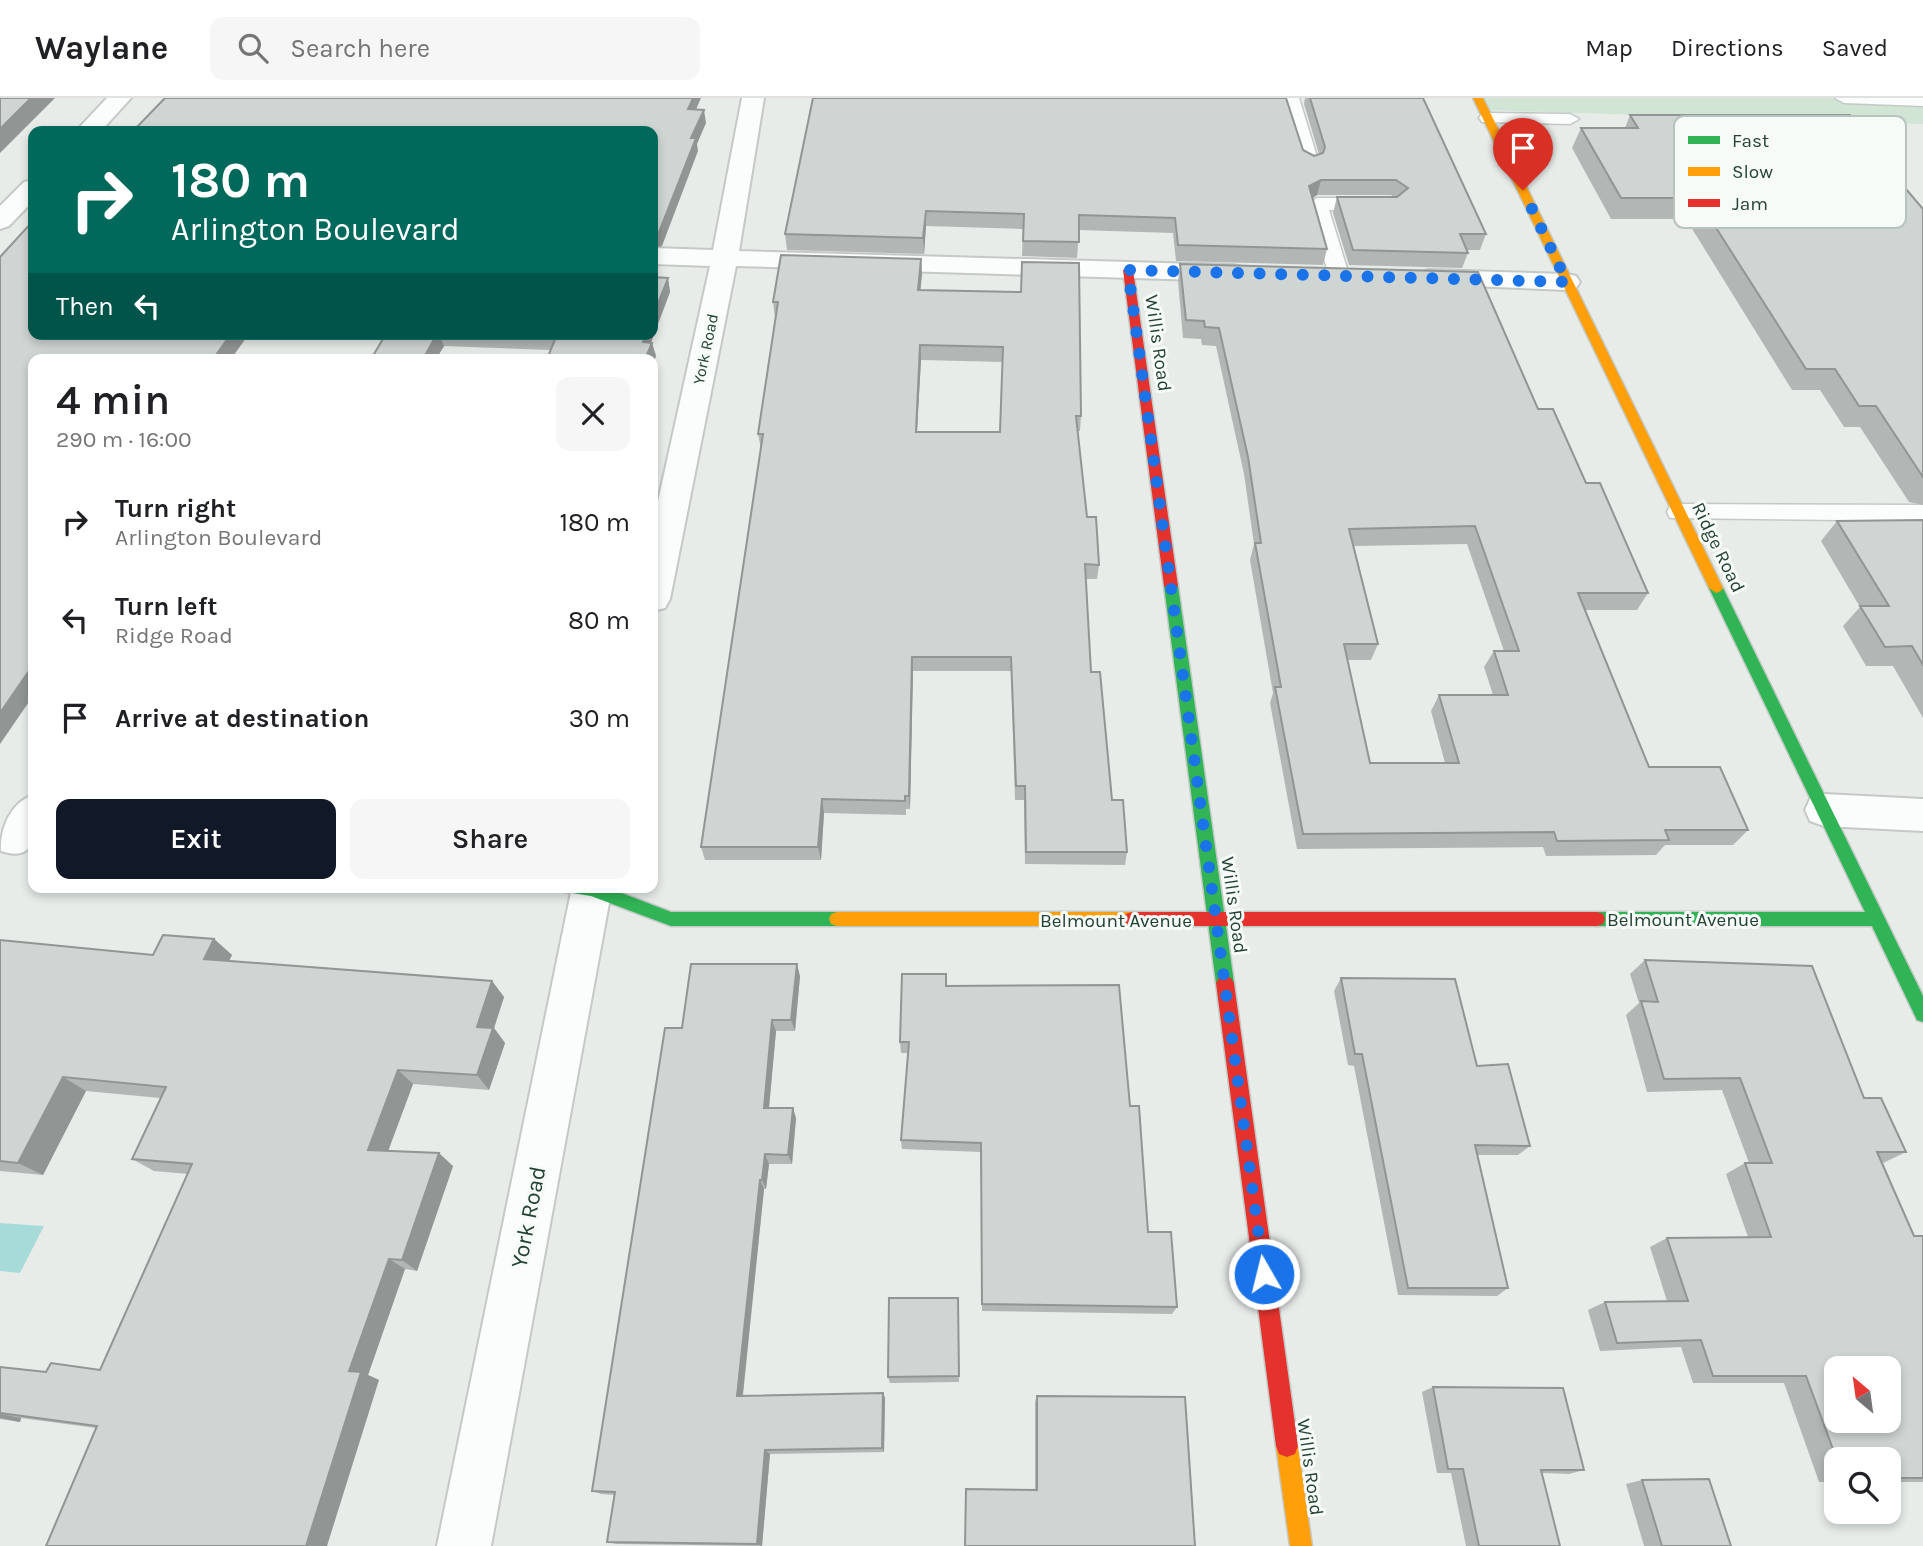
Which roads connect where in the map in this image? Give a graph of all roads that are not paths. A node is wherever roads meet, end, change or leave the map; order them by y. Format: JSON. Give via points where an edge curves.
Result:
{"nodes":[{"id":1,"x":120,"y":98,"type":"edge"},
{"id":2,"x":753,"y":98,"type":"edge"},
{"id":3,"x":1290,"y":98,"type":"edge"},
{"id":4,"x":1478,"y":98,"type":"edge"},
{"id":5,"x":1844,"y":98,"type":"edge"},
{"id":6,"x":1923,"y":101,"type":"edge"},
{"id":7,"x":1488,"y":118,"type":"junction"},
{"id":8,"x":1570,"y":119,"type":"dead end"},
{"id":9,"x":93,"y":126,"type":"edge"},
{"id":10,"x":1310,"y":163,"type":"edge"},
{"id":11,"x":28,"y":192,"type":"edge"},
{"id":12,"x":1391,"y":204,"type":"edge"},
{"id":13,"x":1,"y":220,"type":"edge"},
{"id":14,"x":28,"y":221,"type":"edge"},
{"id":15,"x":658,"y":257,"type":"edge"},
{"id":16,"x":724,"y":261,"type":"junction"},
{"id":17,"x":1128,"y":270,"type":"junction"},
{"id":18,"x":1262,"y":273,"type":"edge"},
{"id":19,"x":1340,"y":275,"type":"edge"},
{"id":20,"x":1404,"y":277,"type":"edge"},
{"id":21,"x":1567,"y":282,"type":"junction"},
{"id":22,"x":1679,"y":512,"type":"junction"},
{"id":23,"x":1923,"y":513,"type":"edge"},
{"id":24,"x":658,"y":575,"type":"edge"},
{"id":25,"x":1824,"y":810,"type":"junction"},
{"id":26,"x":1923,"y":815,"type":"edge"},
{"id":27,"x":584,"y":893,"type":"edge"},
{"id":28,"x":599,"y":893,"type":"edge"},
{"id":29,"x":1877,"y":919,"type":"junction"},
{"id":30,"x":1216,"y":920,"type":"junction"},
{"id":31,"x":1923,"y":1014,"type":"edge"},
{"id":32,"x":464,"y":1546,"type":"edge"},
{"id":33,"x":1301,"y":1546,"type":"edge"}],
"edges":[{"from":1,"to":9,"type":"street"},
{"from":2,"to":16,"type":"street","name":"York Road"},
{"from":3,"to":10,"type":"lane"},
{"from":4,"to":7,"type":"street","name":"Ridge Road"},
{"from":5,"to":6,"type":"lane"},
{"from":7,"to":8,"type":"lane"},
{"from":7,"to":21,"type":"street","name":"Ridge Road"},
{"from":11,"to":13,"type":"street"},
{"from":12,"to":19,"type":"lane","via":[[1317,204]]},
{"from":13,"to":14,"type":"street"},
{"from":15,"to":16,"type":"street"},
{"from":16,"to":17,"type":"street"},
{"from":16,"to":24,"type":"street","name":"York Road"},
{"from":17,"to":18,"type":"street"},
{"from":17,"to":30,"type":"street","name":"Willis Road"},
{"from":20,"to":21,"type":"street"},
{"from":21,"to":22,"type":"street","name":"Ridge Road"},
{"from":22,"to":23,"type":"lane"},
{"from":22,"to":25,"type":"street","name":"Ridge Road"},
{"from":25,"to":26,"type":"street"},
{"from":25,"to":29,"type":"street","name":"Ridge Road"},
{"from":27,"to":32,"type":"street","name":"York Road"},
{"from":28,"to":30,"type":"street","name":"Belmount Avenue","via":[[671,919]]},
{"from":29,"to":30,"type":"street","name":"Belmount Avenue"},
{"from":29,"to":31,"type":"street","name":"Ridge Road"},
{"from":30,"to":33,"type":"street","name":"Willis Road"}]}
